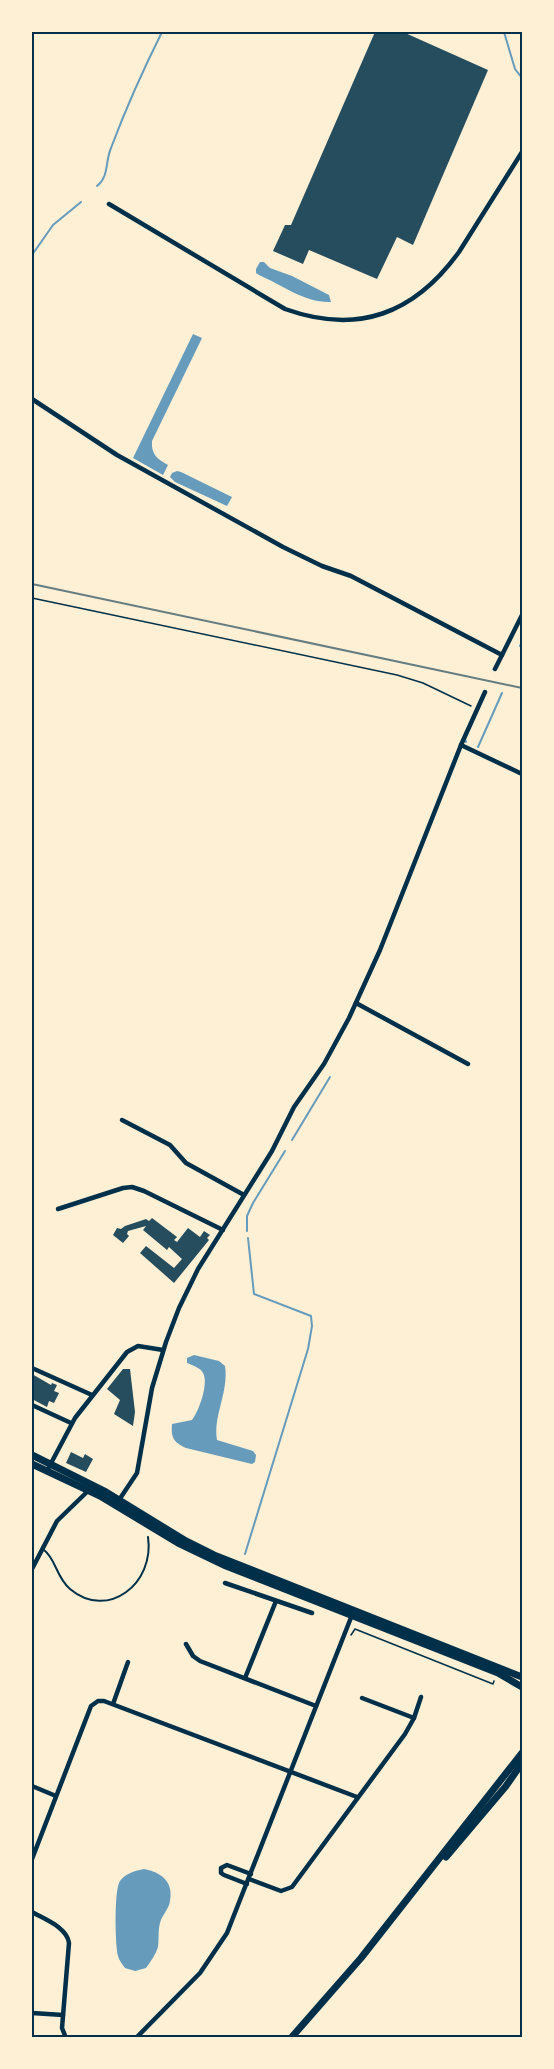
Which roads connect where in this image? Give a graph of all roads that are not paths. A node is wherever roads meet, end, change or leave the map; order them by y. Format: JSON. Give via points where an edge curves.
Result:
{"nodes":[{"id":1,"x":522,"y":152,"type":"edge"},
{"id":2,"x":109,"y":204,"type":"dead end"},
{"id":3,"x":32,"y":399,"type":"edge"},
{"id":4,"x":522,"y":615,"type":"edge"},
{"id":5,"x":502,"y":655,"type":"junction"},
{"id":6,"x":495,"y":669,"type":"dead end"},
{"id":7,"x":485,"y":692,"type":"dead end"},
{"id":8,"x":461,"y":745,"type":"junction"},
{"id":9,"x":522,"y":774,"type":"edge"},
{"id":10,"x":356,"y":1003,"type":"junction"},
{"id":11,"x":468,"y":1064,"type":"dead end"},
{"id":12,"x":122,"y":1120,"type":"dead end"},
{"id":13,"x":244,"y":1195,"type":"junction"},
{"id":14,"x":58,"y":1209,"type":"dead end"},
{"id":15,"x":223,"y":1230,"type":"junction"},
{"id":16,"x":163,"y":1350,"type":"junction"},
{"id":17,"x":32,"y":1368,"type":"edge"},
{"id":18,"x":92,"y":1395,"type":"junction"},
{"id":19,"x":32,"y":1405,"type":"edge"},
{"id":20,"x":71,"y":1423,"type":"junction"},
{"id":21,"x":32,"y":1455,"type":"edge"},
{"id":22,"x":32,"y":1464,"type":"edge"},
{"id":23,"x":49,"y":1467,"type":"junction"},
{"id":24,"x":33,"y":1487,"type":"dead end"},
{"id":25,"x":91,"y":1488,"type":"junction"},
{"id":26,"x":32,"y":1491,"type":"edge"},
{"id":27,"x":118,"y":1502,"type":"junction"},
{"id":28,"x":148,"y":1536,"type":"dead end"},
{"id":29,"x":42,"y":1548,"type":"junction"},
{"id":30,"x":32,"y":1569,"type":"edge"},
{"id":31,"x":225,"y":1583,"type":"dead end"},
{"id":32,"x":276,"y":1601,"type":"junction"},
{"id":33,"x":312,"y":1613,"type":"dead end"},
{"id":34,"x":353,"y":1613,"type":"junction"},
{"id":35,"x":186,"y":1644,"type":"dead end"},
{"id":36,"x":128,"y":1662,"type":"dead end"},
{"id":37,"x":522,"y":1677,"type":"edge"},
{"id":38,"x":245,"y":1678,"type":"junction"},
{"id":39,"x":522,"y":1687,"type":"edge"},
{"id":40,"x":422,"y":1697,"type":"dead end"},
{"id":41,"x":362,"y":1698,"type":"dead end"},
{"id":42,"x":113,"y":1704,"type":"junction"},
{"id":43,"x":316,"y":1706,"type":"junction"},
{"id":44,"x":414,"y":1718,"type":"junction"},
{"id":45,"x":522,"y":1753,"type":"edge"},
{"id":46,"x":522,"y":1763,"type":"edge"},
{"id":47,"x":291,"y":1772,"type":"junction"},
{"id":48,"x":32,"y":1786,"type":"edge"},
{"id":49,"x":56,"y":1796,"type":"junction"},
{"id":50,"x":357,"y":1797,"type":"junction"},
{"id":51,"x":32,"y":1859,"type":"edge"},
{"id":52,"x":429,"y":1873,"type":"junction"},
{"id":53,"x":249,"y":1879,"type":"junction"},
{"id":54,"x":32,"y":1912,"type":"edge"},
{"id":55,"x":32,"y":2013,"type":"edge"},
{"id":56,"x":63,"y":2016,"type":"junction"},
{"id":57,"x":66,"y":2037,"type":"edge"},
{"id":58,"x":136,"y":2037,"type":"edge"},
{"id":59,"x":291,"y":2037,"type":"edge"}],
"edges":[{"from":1,"to":2,"type":"street","via":[[459,252],[425,291],[390,312],[353,319],[316,317],[285,309]]},
{"from":3,"to":5,"type":"street","via":[[117,455],[257,533],[355,578]]},
{"from":4,"to":5,"type":"street"},
{"from":5,"to":6,"type":"street"},
{"from":7,"to":8,"type":"street"},
{"from":8,"to":9,"type":"street"},
{"from":8,"to":10,"type":"street"},
{"from":10,"to":11,"type":"street"},
{"from":10,"to":13,"type":"street","via":[[324,1064],[297,1102]]},
{"from":12,"to":13,"type":"street","via":[[170,1145],[186,1163]]},
{"from":13,"to":15,"type":"street"},
{"from":14,"to":15,"type":"street","via":[[132,1187]]},
{"from":15,"to":16,"type":"street","via":[[188,1289]]},
{"from":16,"to":18,"type":"street","via":[[142,1346],[130,1349]]},
{"from":16,"to":27,"type":"street","via":[[148,1403],[137,1473]]},
{"from":17,"to":18,"type":"street"},
{"from":18,"to":20,"type":"street"},
{"from":19,"to":20,"type":"street"},
{"from":20,"to":23,"type":"street"},
{"from":21,"to":23,"type":"main road"},
{"from":22,"to":23,"type":"main road"},
{"from":23,"to":25,"type":"main road"},
{"from":24,"to":26,"type":"lane"},
{"from":25,"to":27,"type":"main road"},
{"from":25,"to":29,"type":"street","via":[[57,1521]]},
{"from":27,"to":34,"type":"main road","via":[[214,1555]]},
{"from":28,"to":29,"type":"lane","via":[[148,1560],[140,1579],[124,1593],[104,1599],[86,1597],[70,1589]]},
{"from":29,"to":30,"type":"street"},
{"from":31,"to":32,"type":"street"},
{"from":32,"to":33,"type":"street"},
{"from":32,"to":38,"type":"street"},
{"from":34,"to":37,"type":"main road"},
{"from":34,"to":39,"type":"main road","via":[[498,1673]]},
{"from":34,"to":43,"type":"street"},
{"from":35,"to":38,"type":"street","via":[[200,1661]]},
{"from":36,"to":42,"type":"street"},
{"from":38,"to":43,"type":"street"},
{"from":40,"to":44,"type":"street"},
{"from":41,"to":44,"type":"street"},
{"from":42,"to":47,"type":"street"},
{"from":42,"to":49,"type":"street","via":[[101,1700],[91,1706]]},
{"from":43,"to":47,"type":"street"},
{"from":44,"to":50,"type":"street"},
{"from":45,"to":52,"type":"main road"},
{"from":46,"to":52,"type":"main road"},
{"from":47,"to":50,"type":"street"},
{"from":47,"to":53,"type":"street"},
{"from":48,"to":49,"type":"street"},
{"from":49,"to":51,"type":"street"},
{"from":50,"to":53,"type":"street","via":[[288,1890]]},
{"from":52,"to":59,"type":"main road"},
{"from":53,"to":53,"type":"street","via":[[224,1875],[221,1868],[227,1865]]},
{"from":53,"to":58,"type":"street","via":[[227,1933],[206,1967]]},
{"from":54,"to":56,"type":"street","via":[[68,1936]]},
{"from":55,"to":56,"type":"street"},
{"from":56,"to":57,"type":"street","via":[[62,2031]]}]}
